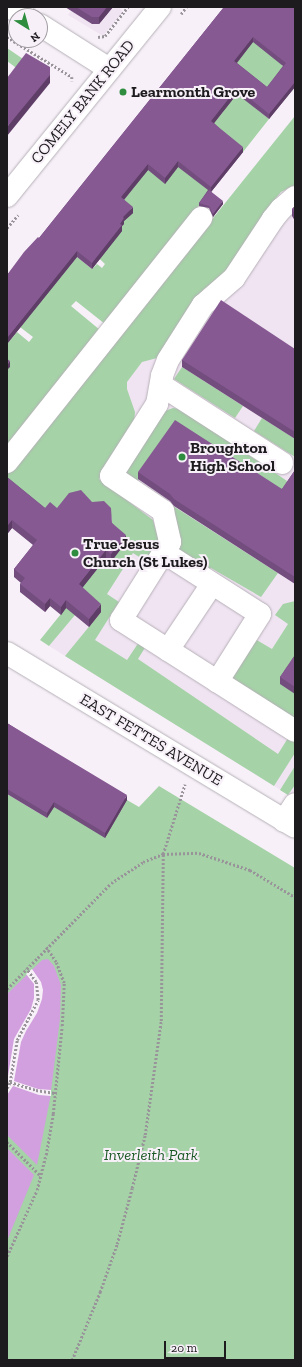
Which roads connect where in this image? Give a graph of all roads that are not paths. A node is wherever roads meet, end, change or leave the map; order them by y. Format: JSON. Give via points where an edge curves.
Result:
{"nodes":[{"id":1,"x":160,"y":7,"type":"edge"},
{"id":2,"x":48,"y":30,"type":"edge"},
{"id":3,"x":110,"y":69,"type":"junction"},
{"id":4,"x":7,"y":196,"type":"edge"},
{"id":5,"x":295,"y":197,"type":"edge"},
{"id":6,"x":201,"y":218,"type":"dead end"},
{"id":7,"x":161,"y":385,"type":"junction"},
{"id":8,"x":7,"y":462,"type":"edge"},
{"id":9,"x":282,"y":463,"type":"dead end"},
{"id":10,"x":163,"y":552,"type":"junction"},
{"id":11,"x":212,"y":584,"type":"junction"},
{"id":12,"x":168,"y":650,"type":"junction"},
{"id":13,"x":7,"y":653,"type":"edge"},
{"id":14,"x":217,"y":682,"type":"junction"},
{"id":15,"x":295,"y":731,"type":"edge"},
{"id":16,"x":291,"y":817,"type":"edge"}],
"edges":[{"from":1,"to":3,"type":"street","name":"COMELY BANK ROAD"},
{"from":2,"to":3,"type":"street"},
{"from":3,"to":4,"type":"street","name":"COMELY BANK ROAD"},
{"from":5,"to":7,"type":"street","via":[[273,219],[234,278],[203,305],[168,360]]},
{"from":6,"to":8,"type":"street"},
{"from":7,"to":9,"type":"street"},
{"from":7,"to":10,"type":"street","via":[[157,404],[111,476],[163,511],[170,542]]},
{"from":10,"to":11,"type":"street"},
{"from":10,"to":12,"type":"street","via":[[121,620]]},
{"from":11,"to":12,"type":"street"},
{"from":11,"to":14,"type":"street","via":[[260,614]]},
{"from":12,"to":14,"type":"street"},
{"from":13,"to":16,"type":"street","name":"EAST FETTES AVENUE","via":[[190,764]]},
{"from":14,"to":15,"type":"street"}]}
